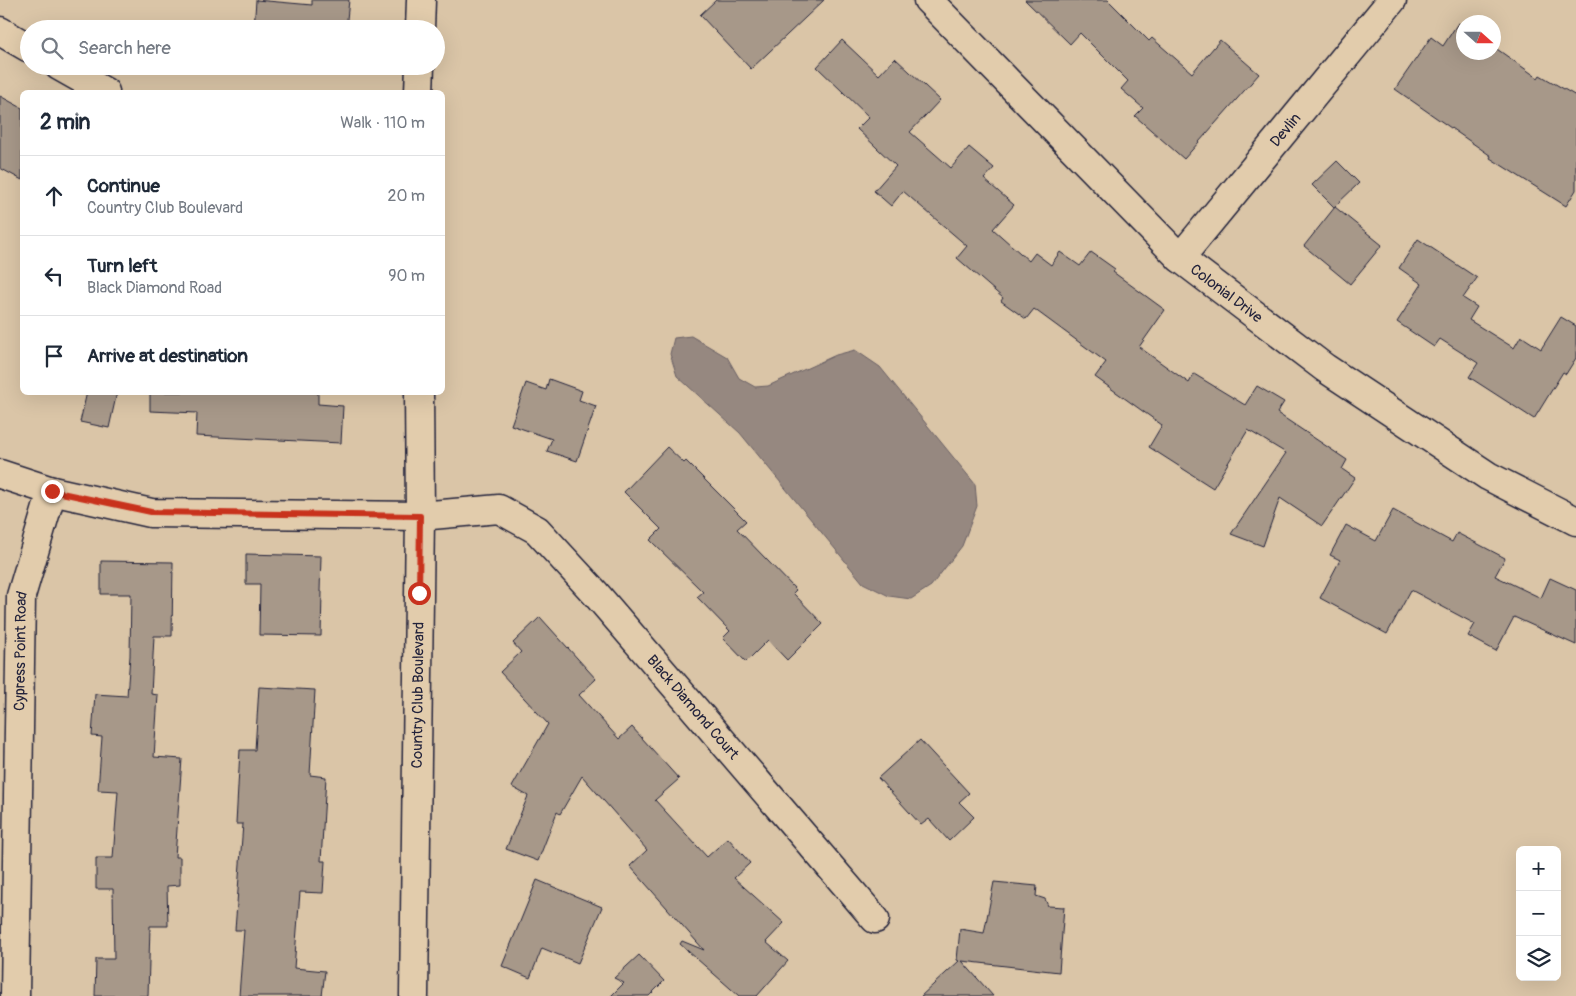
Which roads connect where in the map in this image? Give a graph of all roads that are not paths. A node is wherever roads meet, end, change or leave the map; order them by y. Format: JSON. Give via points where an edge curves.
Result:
{"nodes":[{"id":1,"x":421,"y":0,"type":"edge"},
{"id":2,"x":928,"y":0,"type":"edge"},
{"id":3,"x":1392,"y":0,"type":"edge"},
{"id":4,"x":420,"y":20,"type":"edge"},
{"id":5,"x":0,"y":31,"type":"edge"},
{"id":6,"x":20,"y":43,"type":"edge"},
{"id":7,"x":75,"y":75,"type":"edge"},
{"id":8,"x":420,"y":75,"type":"edge"},
{"id":9,"x":101,"y":90,"type":"edge"},
{"id":10,"x":419,"y":90,"type":"edge"},
{"id":11,"x":1180,"y":258,"type":"junction"},
{"id":12,"x":420,"y":395,"type":"edge"},
{"id":13,"x":0,"y":474,"type":"edge"},
{"id":14,"x":52,"y":491,"type":"junction"},
{"id":15,"x":420,"y":516,"type":"junction"},
{"id":16,"x":1576,"y":521,"type":"edge"},
{"id":17,"x":875,"y":919,"type":"dead end"},
{"id":18,"x":15,"y":996,"type":"edge"},
{"id":19,"x":414,"y":996,"type":"edge"}],
"edges":[{"from":1,"to":4,"type":"street"},
{"from":2,"to":11,"type":"street","name":"Colonial Drive"},
{"from":3,"to":11,"type":"street","name":"Devlin"},
{"from":5,"to":6,"type":"street"},
{"from":7,"to":9,"type":"street"},
{"from":8,"to":10,"type":"street"},
{"from":11,"to":16,"type":"street","name":"Colonial Drive","via":[[1349,385],[1488,476]]},
{"from":12,"to":15,"type":"street","name":"Country Club Boulevard"},
{"from":13,"to":14,"type":"street"},
{"from":14,"to":15,"type":"street","via":[[151,512]]},
{"from":14,"to":18,"type":"street","name":"Cypress Point Road","via":[[21,596]]},
{"from":15,"to":17,"type":"street","name":"Black Diamond Court","via":[[499,509],[537,530],[596,594]]},
{"from":15,"to":19,"type":"street","name":"Country Club Boulevard"}]}
